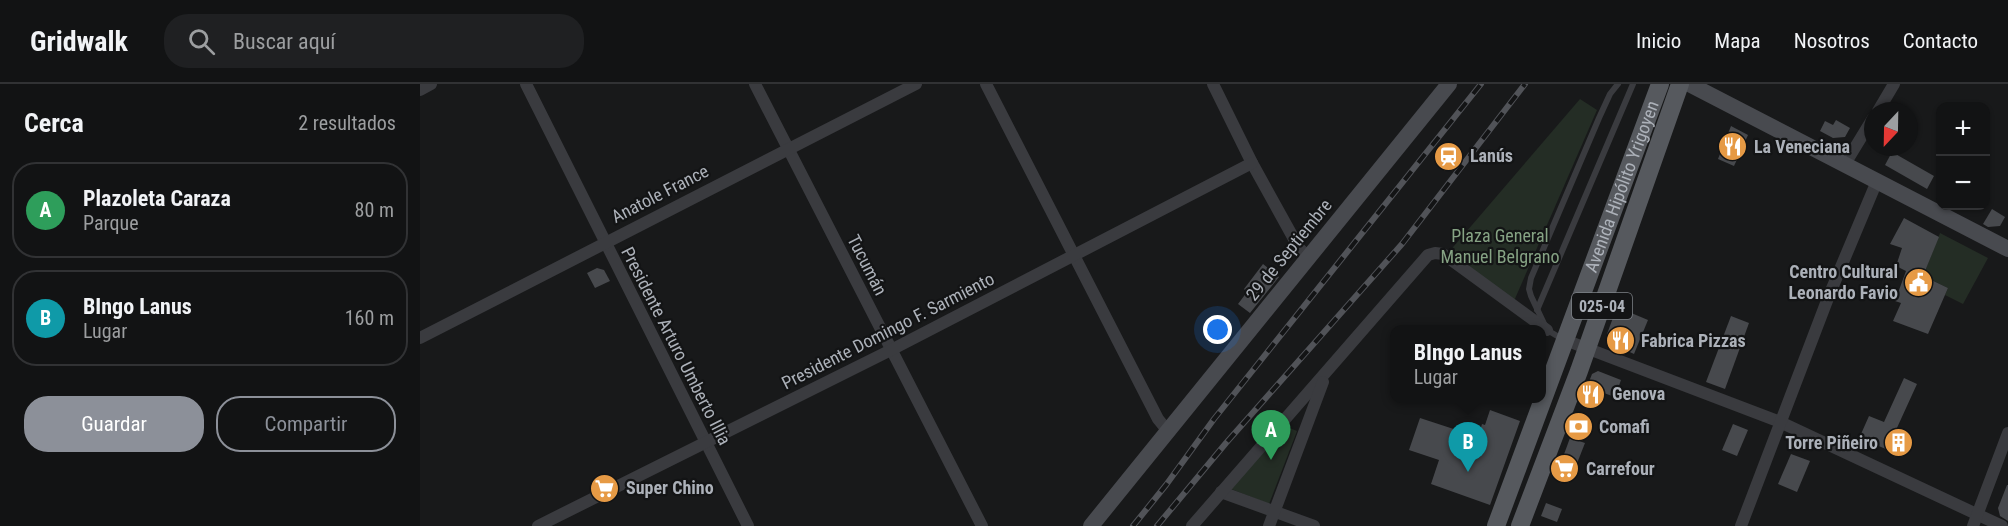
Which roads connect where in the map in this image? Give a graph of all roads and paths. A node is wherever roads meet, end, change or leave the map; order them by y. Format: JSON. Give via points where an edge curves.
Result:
{"nodes":[{"id":1,"x":431,"y":84,"type":"edge"},
{"id":2,"x":526,"y":84,"type":"edge"},
{"id":3,"x":755,"y":84,"type":"edge"},
{"id":4,"x":916,"y":84,"type":"edge"},
{"id":5,"x":986,"y":84,"type":"edge"},
{"id":6,"x":1213,"y":84,"type":"edge"},
{"id":7,"x":1449,"y":84,"type":"edge"},
{"id":8,"x":1618,"y":84,"type":"edge"},
{"id":9,"x":1633,"y":84,"type":"edge"},
{"id":10,"x":1660,"y":84,"type":"edge"},
{"id":11,"x":1680,"y":84,"type":"edge"},
{"id":12,"x":1689,"y":84,"type":"edge"},
{"id":13,"x":1894,"y":84,"type":"edge"},
{"id":14,"x":420,"y":90,"type":"edge"},
{"id":15,"x":1883,"y":102,"type":"edge"},
{"id":16,"x":1864,"y":133,"type":"edge"},
{"id":17,"x":788,"y":150,"type":"junction"},
{"id":18,"x":1252,"y":163,"type":"junction"},
{"id":19,"x":1845,"y":164,"type":"junction"},
{"id":20,"x":1877,"y":181,"type":"junction"},
{"id":21,"x":604,"y":242,"type":"junction"},
{"id":22,"x":2006,"y":242,"type":"edge"},
{"id":23,"x":1073,"y":257,"type":"junction"},
{"id":24,"x":1308,"y":257,"type":"junction"},
{"id":25,"x":1537,"y":310,"type":"junction"},
{"id":26,"x":1540,"y":325,"type":"edge"},
{"id":27,"x":1544,"y":325,"type":"edge"},
{"id":28,"x":1547,"y":330,"type":"edge"},
{"id":29,"x":420,"y":338,"type":"edge"},
{"id":30,"x":1565,"y":340,"type":"junction"},
{"id":31,"x":1586,"y":349,"type":"junction"},
{"id":32,"x":891,"y":350,"type":"junction"},
{"id":33,"x":1325,"y":375,"type":"junction"},
{"id":34,"x":1546,"y":391,"type":"edge"},
{"id":35,"x":1542,"y":403,"type":"edge"},
{"id":36,"x":1780,"y":422,"type":"junction"},
{"id":37,"x":1167,"y":430,"type":"junction"},
{"id":38,"x":2008,"y":433,"type":"edge"},
{"id":39,"x":705,"y":443,"type":"junction"},
{"id":40,"x":1221,"y":492,"type":"junction"},
{"id":41,"x":1275,"y":511,"type":"junction"},
{"id":42,"x":1975,"y":520,"type":"edge"},
{"id":43,"x":538,"y":526,"type":"edge"},
{"id":44,"x":747,"y":526,"type":"edge"},
{"id":45,"x":982,"y":526,"type":"edge"},
{"id":46,"x":1091,"y":526,"type":"edge"},
{"id":47,"x":1192,"y":526,"type":"edge"},
{"id":48,"x":1269,"y":526,"type":"edge"},
{"id":49,"x":1314,"y":526,"type":"edge"},
{"id":50,"x":1496,"y":526,"type":"edge"},
{"id":51,"x":1520,"y":526,"type":"edge"},
{"id":52,"x":1741,"y":526,"type":"edge"},
{"id":53,"x":2002,"y":526,"type":"edge"}],
"edges":[{"from":1,"to":14,"type":"street"},
{"from":2,"to":21,"type":"street","name":"Presidente Arturo Umberto Illia"},
{"from":3,"to":17,"type":"street","name":"Tucumán"},
{"from":4,"to":17,"type":"street","name":"Anatole France"},
{"from":5,"to":23,"type":"street"},
{"from":6,"to":18,"type":"street"},
{"from":7,"to":24,"type":"street","name":"29 de Septiembre"},
{"from":8,"to":25,"type":"lane","via":[[1610,94],[1531,278],[1529,289]]},
{"from":9,"to":25,"type":"lane"},
{"from":10,"to":30,"type":"main road","name":"Avenida Hipólito Yrigoyen","number":"025-04"},
{"from":11,"to":31,"type":"main road","name":"Avenida Hipólito Yrigoyen","number":"025-04"},
{"from":12,"to":19,"type":"street"},
{"from":13,"to":15,"type":"street"},
{"from":16,"to":19,"type":"street"},
{"from":17,"to":21,"type":"street","name":"Anatole France"},
{"from":17,"to":32,"type":"street","name":"Tucumán"},
{"from":18,"to":23,"type":"street","name":"Presidente Domingo F. Sarmiento"},
{"from":18,"to":24,"type":"street","via":[[1299,248]]},
{"from":19,"to":20,"type":"street"},
{"from":20,"to":22,"type":"street"},
{"from":20,"to":36,"type":"street"},
{"from":21,"to":29,"type":"street","name":"Anatole France"},
{"from":21,"to":39,"type":"street","name":"Presidente Arturo Umberto Illia"},
{"from":23,"to":32,"type":"street","name":"Presidente Domingo F. Sarmiento"},
{"from":23,"to":37,"type":"street"},
{"from":24,"to":37,"type":"street","name":"29 de Septiembre"},
{"from":25,"to":27,"type":"lane"},
{"from":26,"to":33,"type":"street","via":[[1443,254],[1435,253],[1428,255]]},
{"from":28,"to":30,"type":"lane"},
{"from":30,"to":31,"type":"street"},
{"from":30,"to":34,"type":"main road","name":"Avenida Hipólito Yrigoyen","number":"025-04"},
{"from":31,"to":36,"type":"street"},
{"from":31,"to":51,"type":"main road","name":"Avenida Hipólito Yrigoyen","number":"025-04"},
{"from":32,"to":39,"type":"street","name":"Presidente Domingo F. Sarmiento"},
{"from":32,"to":45,"type":"street","name":"Tucumán"},
{"from":33,"to":40,"type":"street"},
{"from":33,"to":41,"type":"street"},
{"from":35,"to":50,"type":"main road","name":"Avenida Hipólito Yrigoyen","number":"025-04"},
{"from":36,"to":42,"type":"street"},
{"from":36,"to":52,"type":"street"},
{"from":37,"to":46,"type":"street","name":"29 de Septiembre"},
{"from":38,"to":42,"type":"street"},
{"from":39,"to":43,"type":"street","name":"Presidente Domingo F. Sarmiento"},
{"from":39,"to":44,"type":"street","name":"Presidente Arturo Umberto Illia"},
{"from":40,"to":41,"type":"street"},
{"from":40,"to":47,"type":"street"},
{"from":41,"to":48,"type":"street"},
{"from":41,"to":49,"type":"street"},
{"from":42,"to":53,"type":"street"}]}
